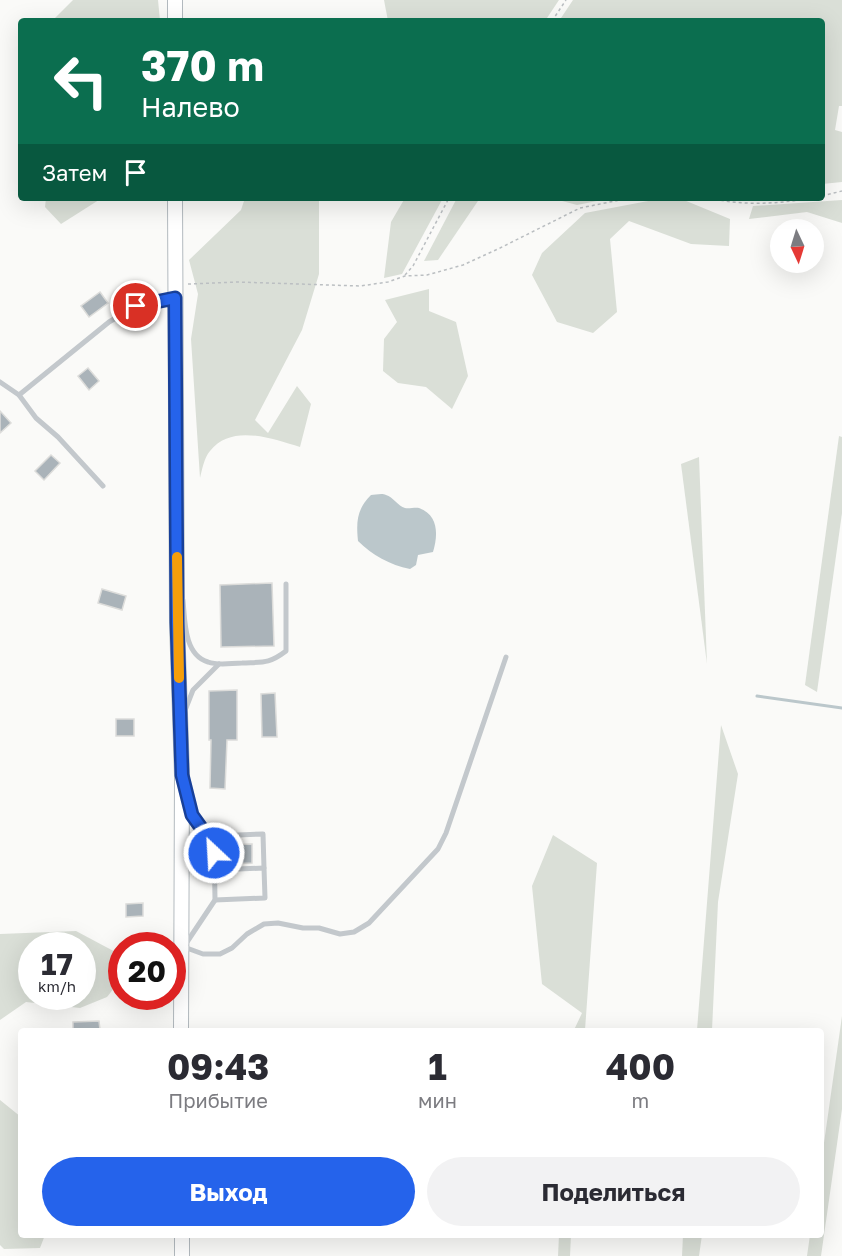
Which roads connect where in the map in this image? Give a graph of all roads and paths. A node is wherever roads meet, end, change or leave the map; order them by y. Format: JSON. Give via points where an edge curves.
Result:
{"nodes":[{"id":1,"x":175,"y":0,"type":"edge"},
{"id":2,"x":566,"y":0,"type":"edge"},
{"id":3,"x":175,"y":18,"type":"edge"},
{"id":4,"x":554,"y":18,"type":"edge"},
{"id":5,"x":842,"y":191,"type":"edge"},
{"id":6,"x":825,"y":195,"type":"edge"},
{"id":7,"x":175,"y":201,"type":"edge"},
{"id":8,"x":447,"y":201,"type":"edge"},
{"id":9,"x":615,"y":201,"type":"edge"},
{"id":10,"x":728,"y":201,"type":"edge"},
{"id":11,"x":795,"y":201,"type":"edge"},
{"id":12,"x":405,"y":276,"type":"junction"},
{"id":13,"x":175,"y":291,"type":"junction"},
{"id":14,"x":0,"y":382,"type":"edge"},
{"id":15,"x":19,"y":395,"type":"junction"},
{"id":16,"x":103,"y":486,"type":"dead end"},
{"id":17,"x":177,"y":543,"type":"junction"},
{"id":18,"x":286,"y":584,"type":"dead end"},
{"id":19,"x":506,"y":657,"type":"dead end"},
{"id":20,"x":219,"y":664,"type":"junction"},
{"id":21,"x":182,"y":741,"type":"junction"},
{"id":22,"x":182,"y":775,"type":"junction"},
{"id":23,"x":214,"y":836,"type":"junction"},
{"id":24,"x":264,"y":868,"type":"junction"},
{"id":25,"x":214,"y":870,"type":"junction"},
{"id":26,"x":215,"y":900,"type":"junction"},
{"id":27,"x":181,"y":932,"type":"edge"},
{"id":28,"x":186,"y":943,"type":"edge"},
{"id":29,"x":186,"y":947,"type":"edge"},
{"id":30,"x":181,"y":1010,"type":"edge"},
{"id":31,"x":181,"y":1028,"type":"edge"},
{"id":32,"x":182,"y":1238,"type":"edge"},
{"id":33,"x":182,"y":1256,"type":"edge"}],
"edges":[{"from":1,"to":3,"type":"main road"},
{"from":2,"to":4,"type":"path"},
{"from":5,"to":6,"type":"path"},
{"from":7,"to":13,"type":"main road"},
{"from":8,"to":12,"type":"path"},
{"from":9,"to":12,"type":"path","via":[[580,208],[463,265],[428,275]]},
{"from":10,"to":11,"type":"path"},
{"from":12,"to":13,"type":"path","via":[[360,286],[237,282]]},
{"from":13,"to":15,"type":"lane","via":[[136,306],[110,322]]},
{"from":13,"to":17,"type":"main road"},
{"from":14,"to":15,"type":"lane"},
{"from":15,"to":16,"type":"lane","via":[[36,418]]},
{"from":17,"to":20,"type":"lane","via":[[187,639],[197,655]]},
{"from":17,"to":21,"type":"main road"},
{"from":18,"to":20,"type":"lane","via":[[286,651],[272,662]]},
{"from":19,"to":29,"type":"lane","via":[[438,849],[369,923],[354,932],[340,934],[319,928],[264,924],[220,954],[203,954]]},
{"from":20,"to":21,"type":"lane","via":[[193,690],[184,714]]},
{"from":21,"to":22,"type":"main road"},
{"from":22,"to":23,"type":"lane","via":[[192,815],[202,829]]},
{"from":22,"to":27,"type":"main road"},
{"from":23,"to":24,"type":"lane","via":[[263,834]]},
{"from":23,"to":25,"type":"lane"},
{"from":24,"to":25,"type":"lane"},
{"from":24,"to":26,"type":"lane","via":[[265,898]]},
{"from":25,"to":26,"type":"lane"},
{"from":26,"to":28,"type":"lane"},
{"from":30,"to":31,"type":"main road"},
{"from":32,"to":33,"type":"main road"}]}
